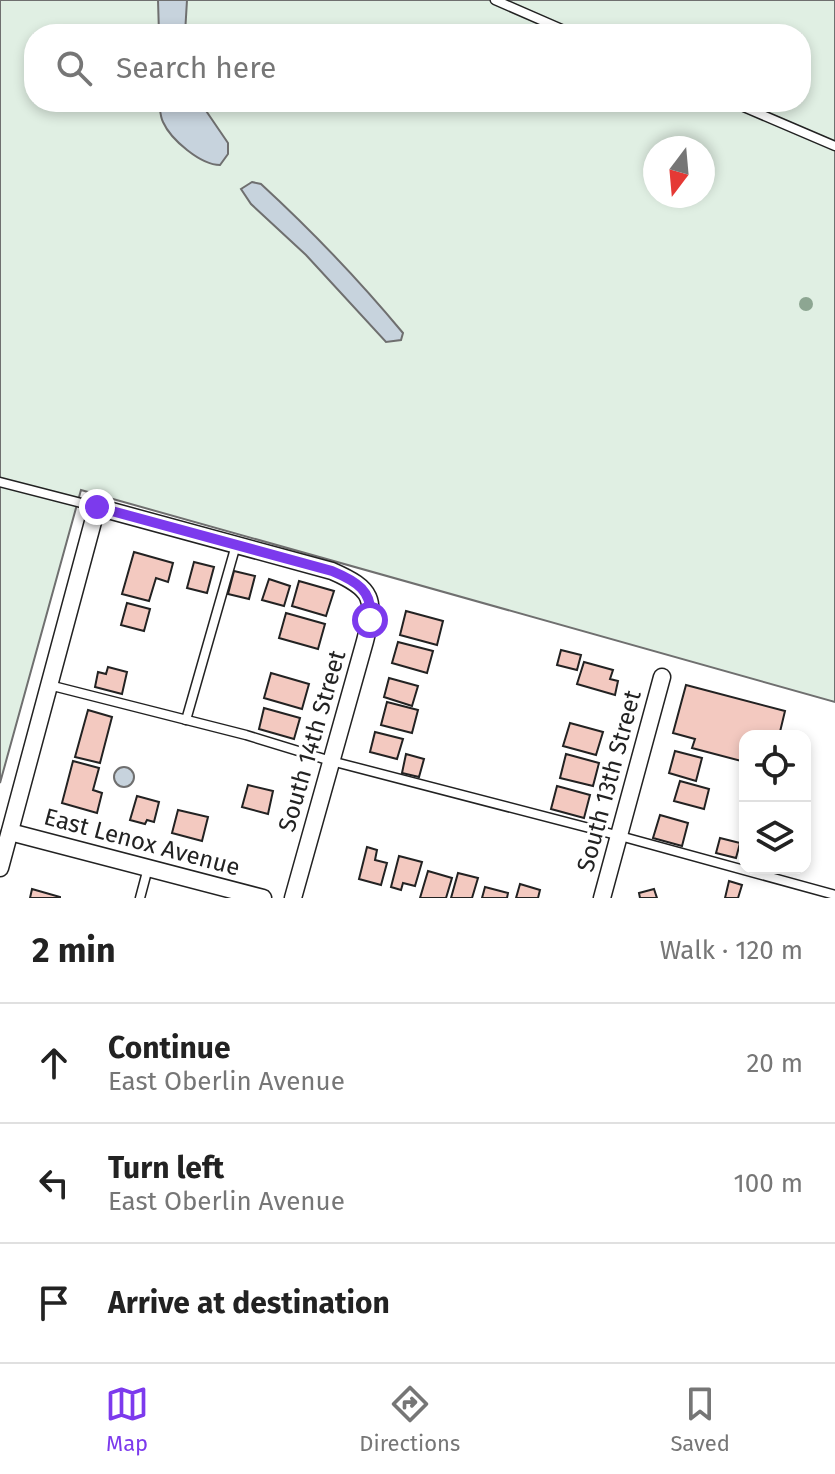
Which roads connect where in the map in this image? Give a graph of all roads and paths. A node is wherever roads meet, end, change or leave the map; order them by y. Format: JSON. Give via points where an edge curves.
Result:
{"nodes":[{"id":1,"x":495,"y":0,"type":"edge"},
{"id":2,"x":550,"y":24,"type":"edge"},
{"id":3,"x":755,"y":112,"type":"edge"},
{"id":4,"x":835,"y":146,"type":"edge"},
{"id":5,"x":0,"y":482,"type":"edge"},
{"id":6,"x":97,"y":507,"type":"junction"},
{"id":7,"x":236,"y":545,"type":"junction"},
{"id":8,"x":662,"y":677,"type":"dead end"},
{"id":9,"x":49,"y":685,"type":"junction"},
{"id":10,"x":186,"y":720,"type":"junction"},
{"id":11,"x":331,"y":761,"type":"junction"},
{"id":12,"x":10,"y":832,"type":"junction"},
{"id":13,"x":620,"y":836,"type":"junction"},
{"id":14,"x":148,"y":867,"type":"junction"},
{"id":15,"x":0,"y":868,"type":"edge"},
{"id":16,"x":835,"y":895,"type":"edge"},
{"id":17,"x":140,"y":898,"type":"edge"},
{"id":18,"x":263,"y":898,"type":"edge"},
{"id":19,"x":293,"y":898,"type":"edge"},
{"id":20,"x":602,"y":898,"type":"edge"}],
"edges":[{"from":1,"to":2,"type":"lane"},
{"from":3,"to":4,"type":"lane"},
{"from":5,"to":6,"type":"lane"},
{"from":6,"to":7,"type":"street"},
{"from":6,"to":9,"type":"street"},
{"from":7,"to":10,"type":"lane"},
{"from":7,"to":11,"type":"street","name":"South 14th Street","via":[[332,571],[369,596],[370,620]]},
{"from":8,"to":13,"type":"street","name":"South 13th Street"},
{"from":9,"to":10,"type":"lane"},
{"from":9,"to":12,"type":"street"},
{"from":10,"to":11,"type":"lane"},
{"from":11,"to":13,"type":"lane"},
{"from":11,"to":19,"type":"street","name":"South 14th Street"},
{"from":12,"to":14,"type":"street","name":"East Lenox Avenue"},
{"from":12,"to":15,"type":"street"},
{"from":13,"to":16,"type":"lane"},
{"from":13,"to":20,"type":"street","name":"South 13th Street"},
{"from":14,"to":17,"type":"lane"},
{"from":14,"to":18,"type":"street","name":"East Lenox Avenue"}]}
